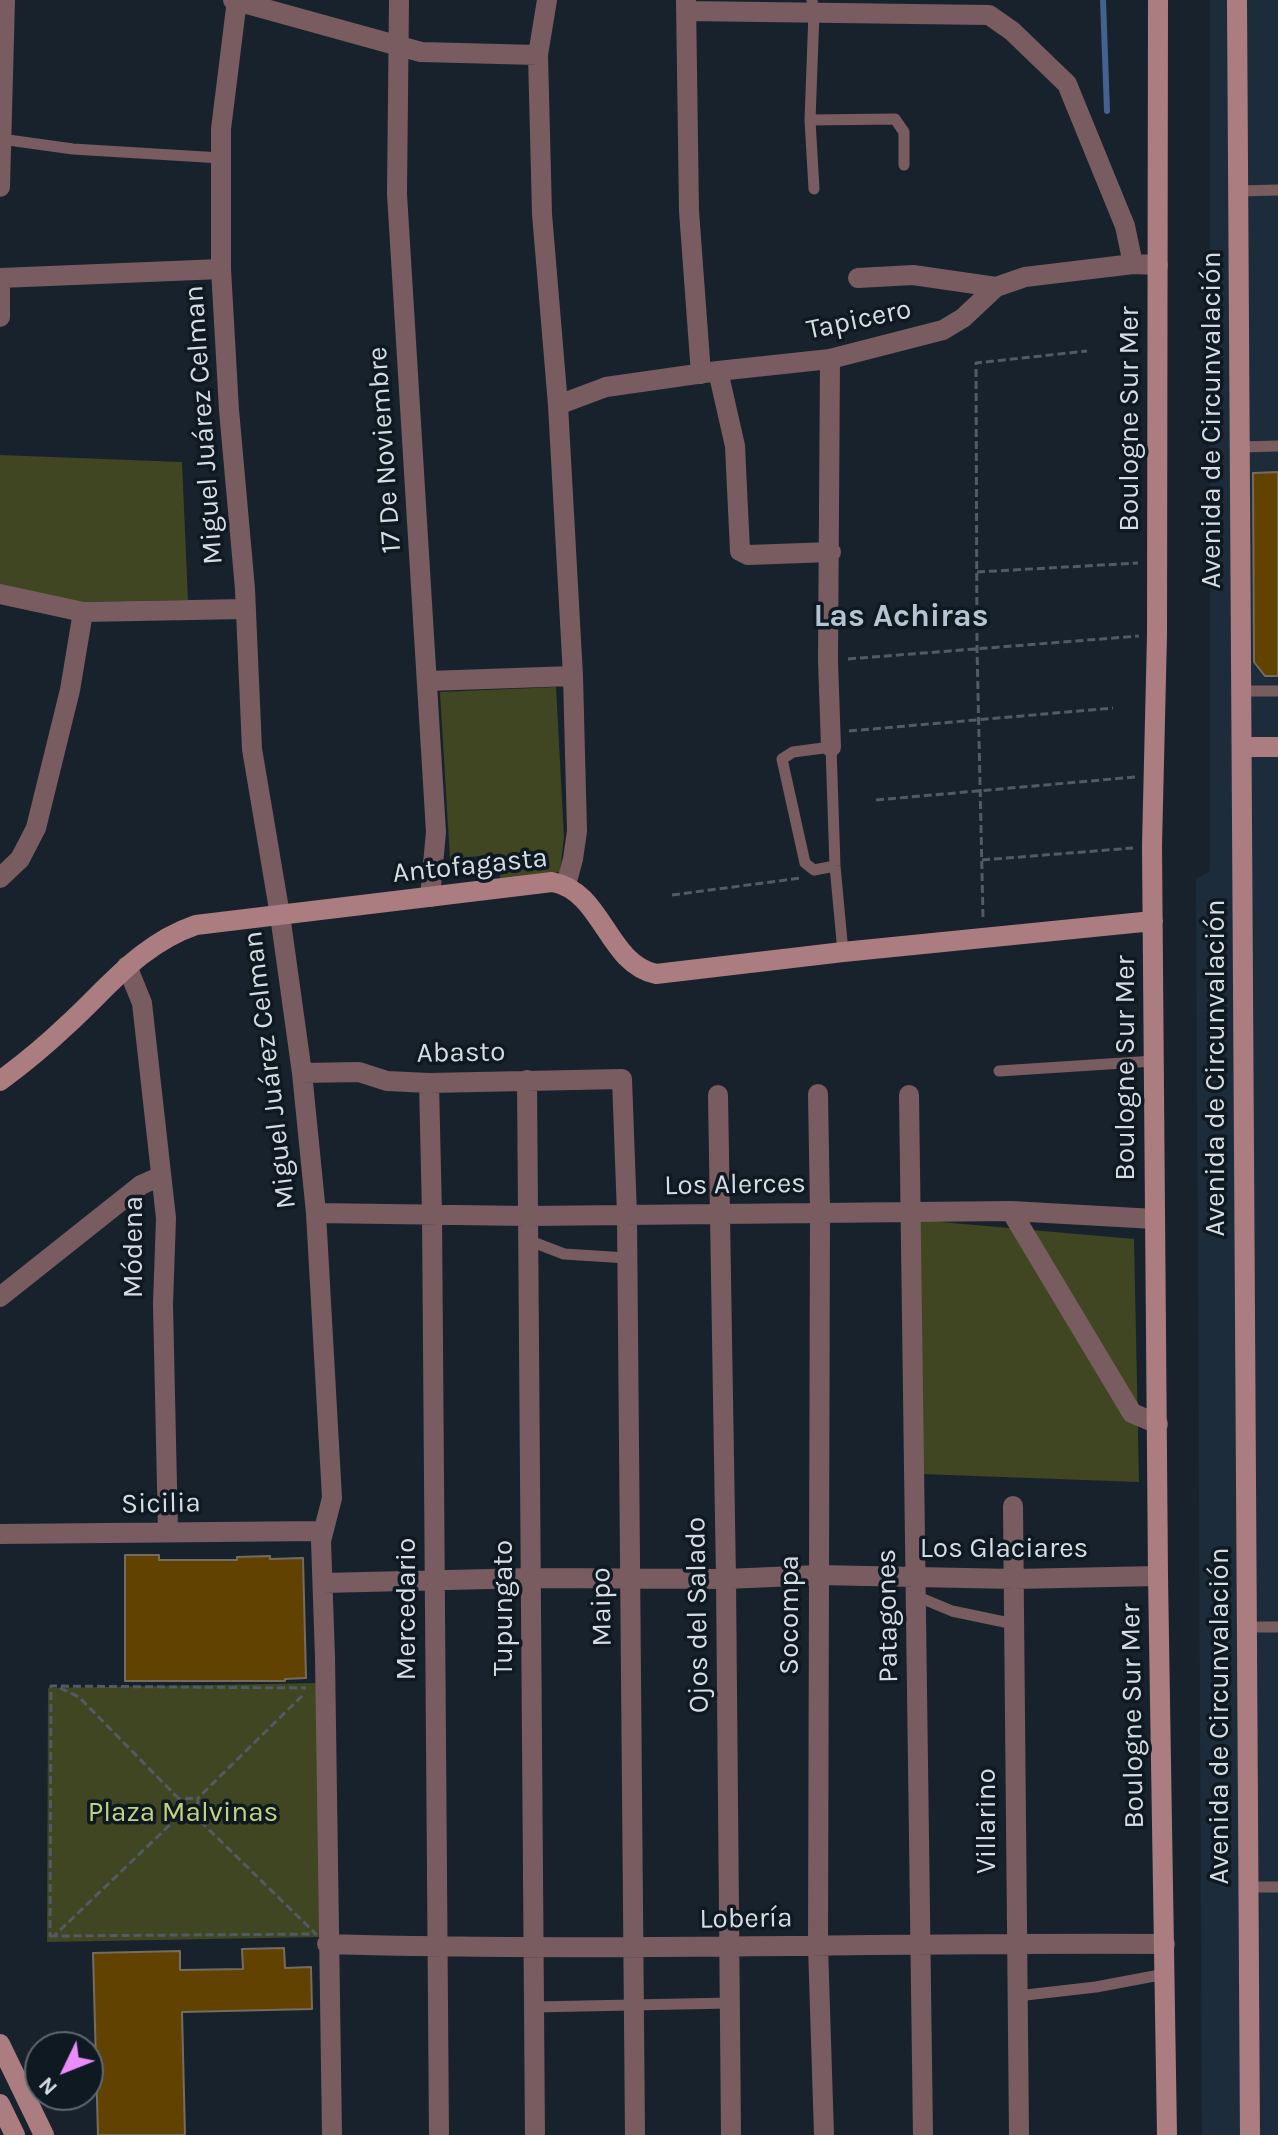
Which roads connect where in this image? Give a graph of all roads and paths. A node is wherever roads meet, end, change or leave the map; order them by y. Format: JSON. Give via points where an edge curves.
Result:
{"nodes":[{"id":1,"x":5,"y":0,"type":"edge"},
{"id":2,"x":236,"y":0,"type":"edge"},
{"id":3,"x":399,"y":0,"type":"edge"},
{"id":4,"x":547,"y":0,"type":"edge"},
{"id":5,"x":1158,"y":0,"type":"edge"},
{"id":6,"x":1237,"y":0,"type":"edge"},
{"id":7,"x":686,"y":6,"type":"edge"},
{"id":8,"x":813,"y":6,"type":"edge"},
{"id":9,"x":398,"y":47,"type":"junction"},
{"id":10,"x":538,"y":55,"type":"junction"},
{"id":11,"x":810,"y":120,"type":"junction"},
{"id":12,"x":1,"y":139,"type":"edge"},
{"id":13,"x":221,"y":158,"type":"junction"},
{"id":14,"x":904,"y":165,"type":"dead end"},
{"id":15,"x":0,"y":171,"type":"edge"},
{"id":16,"x":0,"y":187,"type":"edge"},
{"id":17,"x":814,"y":189,"type":"dead end"},
{"id":18,"x":1278,"y":190,"type":"edge"},
{"id":19,"x":1238,"y":191,"type":"junction"},
{"id":20,"x":1133,"y":264,"type":"junction"},
{"id":21,"x":1158,"y":265,"type":"junction"},
{"id":22,"x":221,"y":269,"type":"junction"},
{"id":23,"x":858,"y":278,"type":"dead end"},
{"id":24,"x":0,"y":280,"type":"edge"},
{"id":25,"x":996,"y":287,"type":"junction"},
{"id":26,"x":0,"y":317,"type":"edge"},
{"id":27,"x":1087,"y":351,"type":"dead end"},
{"id":28,"x":830,"y":359,"type":"junction"},
{"id":29,"x":710,"y":372,"type":"junction"},
{"id":30,"x":558,"y":405,"type":"junction"},
{"id":31,"x":1278,"y":446,"type":"edge"},
{"id":32,"x":1240,"y":447,"type":"junction"},
{"id":33,"x":831,"y":552,"type":"junction"},
{"id":34,"x":1157,"y":562,"type":"junction"},
{"id":35,"x":977,"y":572,"type":"junction"},
{"id":36,"x":0,"y":594,"type":"edge"},
{"id":37,"x":245,"y":609,"type":"junction"},
{"id":38,"x":83,"y":612,"type":"junction"},
{"id":39,"x":1157,"y":635,"type":"junction"},
{"id":40,"x":977,"y":648,"type":"junction"},
{"id":41,"x":828,"y":661,"type":"junction"},
{"id":42,"x":573,"y":676,"type":"junction"},
{"id":43,"x":428,"y":681,"type":"junction"},
{"id":44,"x":1241,"y":691,"type":"junction"},
{"id":45,"x":1278,"y":691,"type":"edge"},
{"id":46,"x":1113,"y":708,"type":"dead end"},
{"id":47,"x":979,"y":720,"type":"junction"},
{"id":48,"x":831,"y":740,"type":"junction"},
{"id":49,"x":1242,"y":747,"type":"junction"},
{"id":50,"x":1278,"y":747,"type":"edge"},
{"id":51,"x":1154,"y":775,"type":"junction"},
{"id":52,"x":980,"y":791,"type":"junction"},
{"id":53,"x":876,"y":800,"type":"dead end"},
{"id":54,"x":1152,"y":846,"type":"junction"},
{"id":55,"x":982,"y":860,"type":"junction"},
{"id":56,"x":835,"y":866,"type":"junction"},
{"id":57,"x":814,"y":870,"type":"junction"},
{"id":58,"x":0,"y":878,"type":"edge"},
{"id":59,"x":566,"y":885,"type":"junction"},
{"id":60,"x":672,"y":895,"type":"dead end"},
{"id":61,"x":430,"y":897,"type":"junction"},
{"id":62,"x":280,"y":915,"type":"junction"},
{"id":63,"x":1153,"y":921,"type":"junction"},
{"id":64,"x":983,"y":937,"type":"junction"},
{"id":65,"x":843,"y":952,"type":"junction"},
{"id":66,"x":127,"y":966,"type":"junction"},
{"id":67,"x":1154,"y":1061,"type":"junction"},
{"id":68,"x":999,"y":1071,"type":"dead end"},
{"id":69,"x":302,"y":1073,"type":"junction"},
{"id":70,"x":622,"y":1079,"type":"joint"},
{"id":71,"x":527,"y":1080,"type":"junction"},
{"id":72,"x":0,"y":1081,"type":"edge"},
{"id":73,"x":429,"y":1083,"type":"junction"},
{"id":74,"x":818,"y":1094,"type":"dead end"},
{"id":75,"x":718,"y":1095,"type":"dead end"},
{"id":76,"x":909,"y":1095,"type":"dead end"},
{"id":77,"x":161,"y":1176,"type":"junction"},
{"id":78,"x":820,"y":1211,"type":"junction"},
{"id":79,"x":1011,"y":1211,"type":"junction"},
{"id":80,"x":909,"y":1212,"type":"junction"},
{"id":81,"x":316,"y":1213,"type":"junction"},
{"id":82,"x":432,"y":1214,"type":"junction"},
{"id":83,"x":721,"y":1214,"type":"junction"},
{"id":84,"x":627,"y":1215,"type":"junction"},
{"id":85,"x":528,"y":1216,"type":"junction"},
{"id":86,"x":1155,"y":1219,"type":"junction"},
{"id":87,"x":528,"y":1242,"type":"junction"},
{"id":88,"x":627,"y":1258,"type":"junction"},
{"id":89,"x":0,"y":1297,"type":"edge"},
{"id":90,"x":1158,"y":1424,"type":"junction"},
{"id":91,"x":1013,"y":1506,"type":"dead end"},
{"id":92,"x":322,"y":1531,"type":"junction"},
{"id":93,"x":168,"y":1532,"type":"junction"},
{"id":94,"x":0,"y":1534,"type":"edge"},
{"id":95,"x":818,"y":1575,"type":"junction"},
{"id":96,"x":1158,"y":1576,"type":"junction"},
{"id":97,"x":531,"y":1578,"type":"junction"},
{"id":98,"x":726,"y":1579,"type":"junction"},
{"id":99,"x":1014,"y":1579,"type":"junction"},
{"id":100,"x":434,"y":1581,"type":"junction"},
{"id":101,"x":629,"y":1581,"type":"junction"},
{"id":102,"x":323,"y":1583,"type":"junction"},
{"id":103,"x":916,"y":1587,"type":"junction"},
{"id":104,"x":1014,"y":1624,"type":"junction"},
{"id":105,"x":1247,"y":1627,"type":"junction"},
{"id":106,"x":1278,"y":1627,"type":"edge"},
{"id":107,"x":51,"y":1686,"type":"junction"},
{"id":108,"x":198,"y":1798,"type":"junction"},
{"id":109,"x":179,"y":1799,"type":"junction"},
{"id":110,"x":178,"y":1817,"type":"junction"},
{"id":111,"x":196,"y":1817,"type":"junction"},
{"id":112,"x":1249,"y":1887,"type":"junction"},
{"id":113,"x":1278,"y":1887,"type":"edge"},
{"id":114,"x":54,"y":1936,"type":"junction"},
{"id":115,"x":321,"y":1938,"type":"junction"},
{"id":116,"x":921,"y":1943,"type":"junction"},
{"id":117,"x":1016,"y":1943,"type":"junction"},
{"id":118,"x":1165,"y":1944,"type":"junction"},
{"id":119,"x":818,"y":1946,"type":"junction"},
{"id":120,"x":436,"y":1947,"type":"junction"},
{"id":121,"x":534,"y":1947,"type":"junction"},
{"id":122,"x":729,"y":1947,"type":"junction"},
{"id":123,"x":634,"y":1948,"type":"junction"},
{"id":124,"x":1165,"y":1974,"type":"junction"},
{"id":125,"x":1017,"y":1996,"type":"junction"},
{"id":126,"x":730,"y":2003,"type":"junction"},
{"id":127,"x":634,"y":2005,"type":"junction"},
{"id":128,"x":534,"y":2007,"type":"junction"},
{"id":129,"x":0,"y":2044,"type":"edge"},
{"id":130,"x":0,"y":2104,"type":"edge"},
{"id":131,"x":15,"y":2135,"type":"edge"},
{"id":132,"x":44,"y":2135,"type":"edge"},
{"id":133,"x":332,"y":2135,"type":"edge"},
{"id":134,"x":439,"y":2135,"type":"edge"},
{"id":135,"x":535,"y":2135,"type":"edge"},
{"id":136,"x":635,"y":2135,"type":"edge"},
{"id":137,"x":731,"y":2135,"type":"edge"},
{"id":138,"x":824,"y":2135,"type":"edge"},
{"id":139,"x":923,"y":2135,"type":"edge"},
{"id":140,"x":1019,"y":2135,"type":"edge"},
{"id":141,"x":1167,"y":2135,"type":"edge"},
{"id":142,"x":1250,"y":2135,"type":"edge"}],
"edges":[{"from":1,"to":12,"type":"street"},
{"from":2,"to":9,"type":"street"},
{"from":2,"to":13,"type":"street","name":"Miguel Juárez Celman"},
{"from":3,"to":9,"type":"street","name":"17 De Noviembre"},
{"from":4,"to":10,"type":"street"},
{"from":5,"to":21,"type":"street","name":"Boulogne Sur Mer"},
{"from":6,"to":19,"type":"street","name":"Avenida de Circunvalación"},
{"from":7,"to":8,"type":"street"},
{"from":7,"to":29,"type":"street","via":[[689,211]]},
{"from":8,"to":11,"type":"lane"},
{"from":8,"to":20,"type":"street","via":[[989,15],[1000,21],[1072,93],[1125,226]]},
{"from":9,"to":10,"type":"street"},
{"from":9,"to":43,"type":"street","name":"17 De Noviembre","via":[[397,194]]},
{"from":10,"to":30,"type":"street","via":[[542,214]]},
{"from":11,"to":14,"type":"lane","via":[[895,119],[904,132]]},
{"from":11,"to":17,"type":"lane"},
{"from":12,"to":13,"type":"lane"},
{"from":12,"to":15,"type":"street"},
{"from":13,"to":22,"type":"street","name":"Miguel Juárez Celman"},
{"from":15,"to":16,"type":"street"},
{"from":18,"to":19,"type":"lane"},
{"from":19,"to":32,"type":"street","name":"Avenida de Circunvalación"},
{"from":20,"to":21,"type":"street","name":"Tapicero"},
{"from":20,"to":25,"type":"street","name":"Tapicero","via":[[1043,273]]},
{"from":21,"to":34,"type":"street","name":"Boulogne Sur Mer"},
{"from":22,"to":24,"type":"street"},
{"from":22,"to":37,"type":"street","name":"Miguel Juárez Celman"},
{"from":23,"to":25,"type":"street","via":[[913,275]]},
{"from":24,"to":26,"type":"street"},
{"from":25,"to":28,"type":"street","name":"Tapicero","via":[[952,326]]},
{"from":27,"to":35,"type":"path","via":[[976,363]]},
{"from":28,"to":29,"type":"street","name":"Tapicero"},
{"from":28,"to":33,"type":"street"},
{"from":29,"to":30,"type":"street","name":"Tapicero","via":[[606,387]]},
{"from":29,"to":33,"type":"street","via":[[735,446],[740,551]]},
{"from":30,"to":42,"type":"street"},
{"from":31,"to":32,"type":"lane"},
{"from":32,"to":44,"type":"street","name":"Avenida de Circunvalación"},
{"from":33,"to":41,"type":"street"},
{"from":34,"to":35,"type":"path"},
{"from":34,"to":39,"type":"street","name":"Boulogne Sur Mer"},
{"from":35,"to":40,"type":"path"},
{"from":36,"to":38,"type":"street"},
{"from":37,"to":38,"type":"street"},
{"from":37,"to":62,"type":"street","name":"Miguel Juárez Celman","via":[[252,749]]},
{"from":38,"to":58,"type":"street","via":[[36,828],[20,859]]},
{"from":39,"to":40,"type":"path"},
{"from":39,"to":51,"type":"street","name":"Boulogne Sur Mer"},
{"from":40,"to":41,"type":"path"},
{"from":40,"to":47,"type":"path"},
{"from":41,"to":48,"type":"street"},
{"from":42,"to":43,"type":"street"},
{"from":42,"to":59,"type":"street","via":[[577,831]]},
{"from":43,"to":61,"type":"street","name":"17 De Noviembre","via":[[436,832]]},
{"from":44,"to":45,"type":"lane"},
{"from":44,"to":49,"type":"street","name":"Avenida de Circunvalación"},
{"from":46,"to":47,"type":"path"},
{"from":47,"to":48,"type":"path"},
{"from":47,"to":52,"type":"path"},
{"from":48,"to":56,"type":"lane"},
{"from":48,"to":57,"type":"lane","via":[[782,759],[805,863]]},
{"from":49,"to":50,"type":"street"},
{"from":49,"to":105,"type":"street","name":"Avenida de Circunvalación"},
{"from":51,"to":52,"type":"path"},
{"from":51,"to":54,"type":"street","name":"Boulogne Sur Mer"},
{"from":52,"to":53,"type":"path"},
{"from":52,"to":55,"type":"path"},
{"from":54,"to":55,"type":"path"},
{"from":54,"to":63,"type":"street","name":"Boulogne Sur Mer"},
{"from":55,"to":64,"type":"path"},
{"from":56,"to":57,"type":"lane"},
{"from":56,"to":65,"type":"lane"},
{"from":57,"to":60,"type":"path","via":[[802,878]]},
{"from":59,"to":61,"type":"street","name":"Antofagasta","via":[[552,882]]},
{"from":59,"to":65,"type":"street","name":"Antofagasta","via":[[586,901],[631,963],[643,971],[656,974]]},
{"from":61,"to":62,"type":"street","name":"Antofagasta"},
{"from":62,"to":66,"type":"street","name":"Antofagasta","via":[[196,925],[167,937]]},
{"from":62,"to":69,"type":"street","name":"Miguel Juárez Celman"},
{"from":63,"to":64,"type":"street","name":"Antofagasta"},
{"from":63,"to":67,"type":"street","name":"Boulogne Sur Mer"},
{"from":64,"to":65,"type":"street","name":"Antofagasta"},
{"from":66,"to":72,"type":"street","name":"Antofagasta","via":[[68,1025]]},
{"from":66,"to":77,"type":"street","name":"Módena","via":[[142,1003]]},
{"from":67,"to":68,"type":"lane"},
{"from":67,"to":86,"type":"street","name":"Boulogne Sur Mer"},
{"from":69,"to":73,"type":"street","name":"Abasto","via":[[359,1072],[387,1081]]},
{"from":69,"to":81,"type":"street","name":"Miguel Juárez Celman"},
{"from":70,"to":71,"type":"street","name":"Abasto"},
{"from":70,"to":84,"type":"street","name":"Maipo"},
{"from":71,"to":73,"type":"street","name":"Abasto"},
{"from":71,"to":85,"type":"street","name":"Tupungato"},
{"from":73,"to":82,"type":"street","name":"Mercedario"},
{"from":74,"to":78,"type":"street","name":"Socompa"},
{"from":75,"to":83,"type":"street","name":"Ojos del Salado"},
{"from":76,"to":80,"type":"street","name":"Patagones"},
{"from":77,"to":89,"type":"street","via":[[141,1185]]},
{"from":77,"to":93,"type":"street","name":"Módena","via":[[166,1218]]},
{"from":78,"to":80,"type":"street","name":"Los Alerces"},
{"from":78,"to":83,"type":"street","name":"Los Alerces"},
{"from":78,"to":95,"type":"street","name":"Socompa"},
{"from":79,"to":80,"type":"street","name":"Los Alerces"},
{"from":79,"to":86,"type":"street","name":"Los Alerces"},
{"from":79,"to":90,"type":"street","via":[[1132,1413]]},
{"from":80,"to":103,"type":"street","name":"Patagones"},
{"from":81,"to":82,"type":"street","name":"Los Alerces"},
{"from":81,"to":92,"type":"street","name":"Miguel Juárez Celman","via":[[332,1498]]},
{"from":82,"to":85,"type":"street","name":"Los Alerces"},
{"from":82,"to":100,"type":"street","name":"Mercedario"},
{"from":83,"to":84,"type":"street","name":"Los Alerces"},
{"from":83,"to":98,"type":"street","name":"Ojos del Salado"},
{"from":84,"to":85,"type":"street","name":"Los Alerces"},
{"from":84,"to":88,"type":"street","name":"Maipo"},
{"from":85,"to":87,"type":"street","name":"Tupungato"},
{"from":86,"to":90,"type":"street","name":"Boulogne Sur Mer"},
{"from":87,"to":88,"type":"lane","via":[[564,1254]]},
{"from":87,"to":97,"type":"street","name":"Tupungato"},
{"from":88,"to":101,"type":"street","name":"Maipo"},
{"from":90,"to":96,"type":"street","name":"Boulogne Sur Mer"},
{"from":91,"to":99,"type":"street","name":"Villarino"},
{"from":92,"to":93,"type":"street","name":"Sicilia"},
{"from":92,"to":102,"type":"street","name":"Miguel Juárez Celman"},
{"from":93,"to":94,"type":"street","name":"Sicilia"},
{"from":95,"to":98,"type":"street","name":"Los Glaciares"},
{"from":95,"to":103,"type":"street","name":"Los Glaciares"},
{"from":95,"to":119,"type":"street","name":"Socompa"},
{"from":96,"to":99,"type":"street","name":"Los Glaciares"},
{"from":96,"to":118,"type":"street","name":"Boulogne Sur Mer"},
{"from":97,"to":100,"type":"street","name":"Los Glaciares"},
{"from":97,"to":101,"type":"street","name":"Los Glaciares"},
{"from":97,"to":121,"type":"street","name":"Tupungato"},
{"from":98,"to":101,"type":"street","name":"Los Glaciares"},
{"from":98,"to":122,"type":"street","name":"Ojos del Salado"},
{"from":99,"to":103,"type":"street","name":"Los Glaciares"},
{"from":99,"to":104,"type":"street","name":"Villarino"},
{"from":100,"to":102,"type":"street","name":"Los Glaciares"},
{"from":100,"to":120,"type":"street","name":"Mercedario"},
{"from":101,"to":123,"type":"street","name":"Maipo"},
{"from":102,"to":115,"type":"street","name":"Miguel Juárez Celman"},
{"from":103,"to":104,"type":"lane","via":[[952,1611]]},
{"from":103,"to":116,"type":"street","name":"Patagones"},
{"from":104,"to":117,"type":"street","name":"Villarino"},
{"from":105,"to":106,"type":"lane"},
{"from":105,"to":112,"type":"street","name":"Avenida de Circunvalación"},
{"from":107,"to":108,"type":"path","via":[[311,1688]]},
{"from":107,"to":109,"type":"path","via":[[79,1697]]},
{"from":107,"to":114,"type":"path"},
{"from":108,"to":109,"type":"path"},
{"from":108,"to":111,"type":"path"},
{"from":109,"to":110,"type":"path"},
{"from":110,"to":111,"type":"path"},
{"from":110,"to":114,"type":"path"},
{"from":111,"to":115,"type":"path"},
{"from":112,"to":113,"type":"lane"},
{"from":112,"to":142,"type":"street","name":"Avenida de Circunvalación"},
{"from":114,"to":115,"type":"path"},
{"from":115,"to":120,"type":"street","name":"Lobería"},
{"from":115,"to":133,"type":"street","name":"Miguel Juárez Celman"},
{"from":116,"to":117,"type":"street","name":"Lobería"},
{"from":116,"to":119,"type":"street","name":"Lobería"},
{"from":116,"to":139,"type":"street","name":"Patagones"},
{"from":117,"to":118,"type":"street","name":"Lobería"},
{"from":117,"to":125,"type":"street","name":"Villarino"},
{"from":118,"to":124,"type":"street","name":"Boulogne Sur Mer"},
{"from":119,"to":122,"type":"street","name":"Lobería"},
{"from":119,"to":138,"type":"street","name":"Socompa"},
{"from":120,"to":121,"type":"street","name":"Lobería"},
{"from":120,"to":134,"type":"street","name":"Mercedario"},
{"from":121,"to":123,"type":"street","name":"Lobería"},
{"from":121,"to":128,"type":"street","name":"Tupungato"},
{"from":122,"to":123,"type":"street","name":"Lobería"},
{"from":122,"to":126,"type":"street","name":"Ojos del Salado"},
{"from":123,"to":127,"type":"street","name":"Maipo"},
{"from":124,"to":125,"type":"lane"},
{"from":124,"to":141,"type":"street","name":"Boulogne Sur Mer"},
{"from":125,"to":140,"type":"street","name":"Villarino"},
{"from":126,"to":127,"type":"lane"},
{"from":126,"to":137,"type":"street","name":"Ojos del Salado"},
{"from":127,"to":128,"type":"lane"},
{"from":127,"to":136,"type":"street","name":"Maipo"},
{"from":128,"to":135,"type":"street","name":"Tupungato"},
{"from":129,"to":132,"type":"street"},
{"from":130,"to":131,"type":"street"}]}
